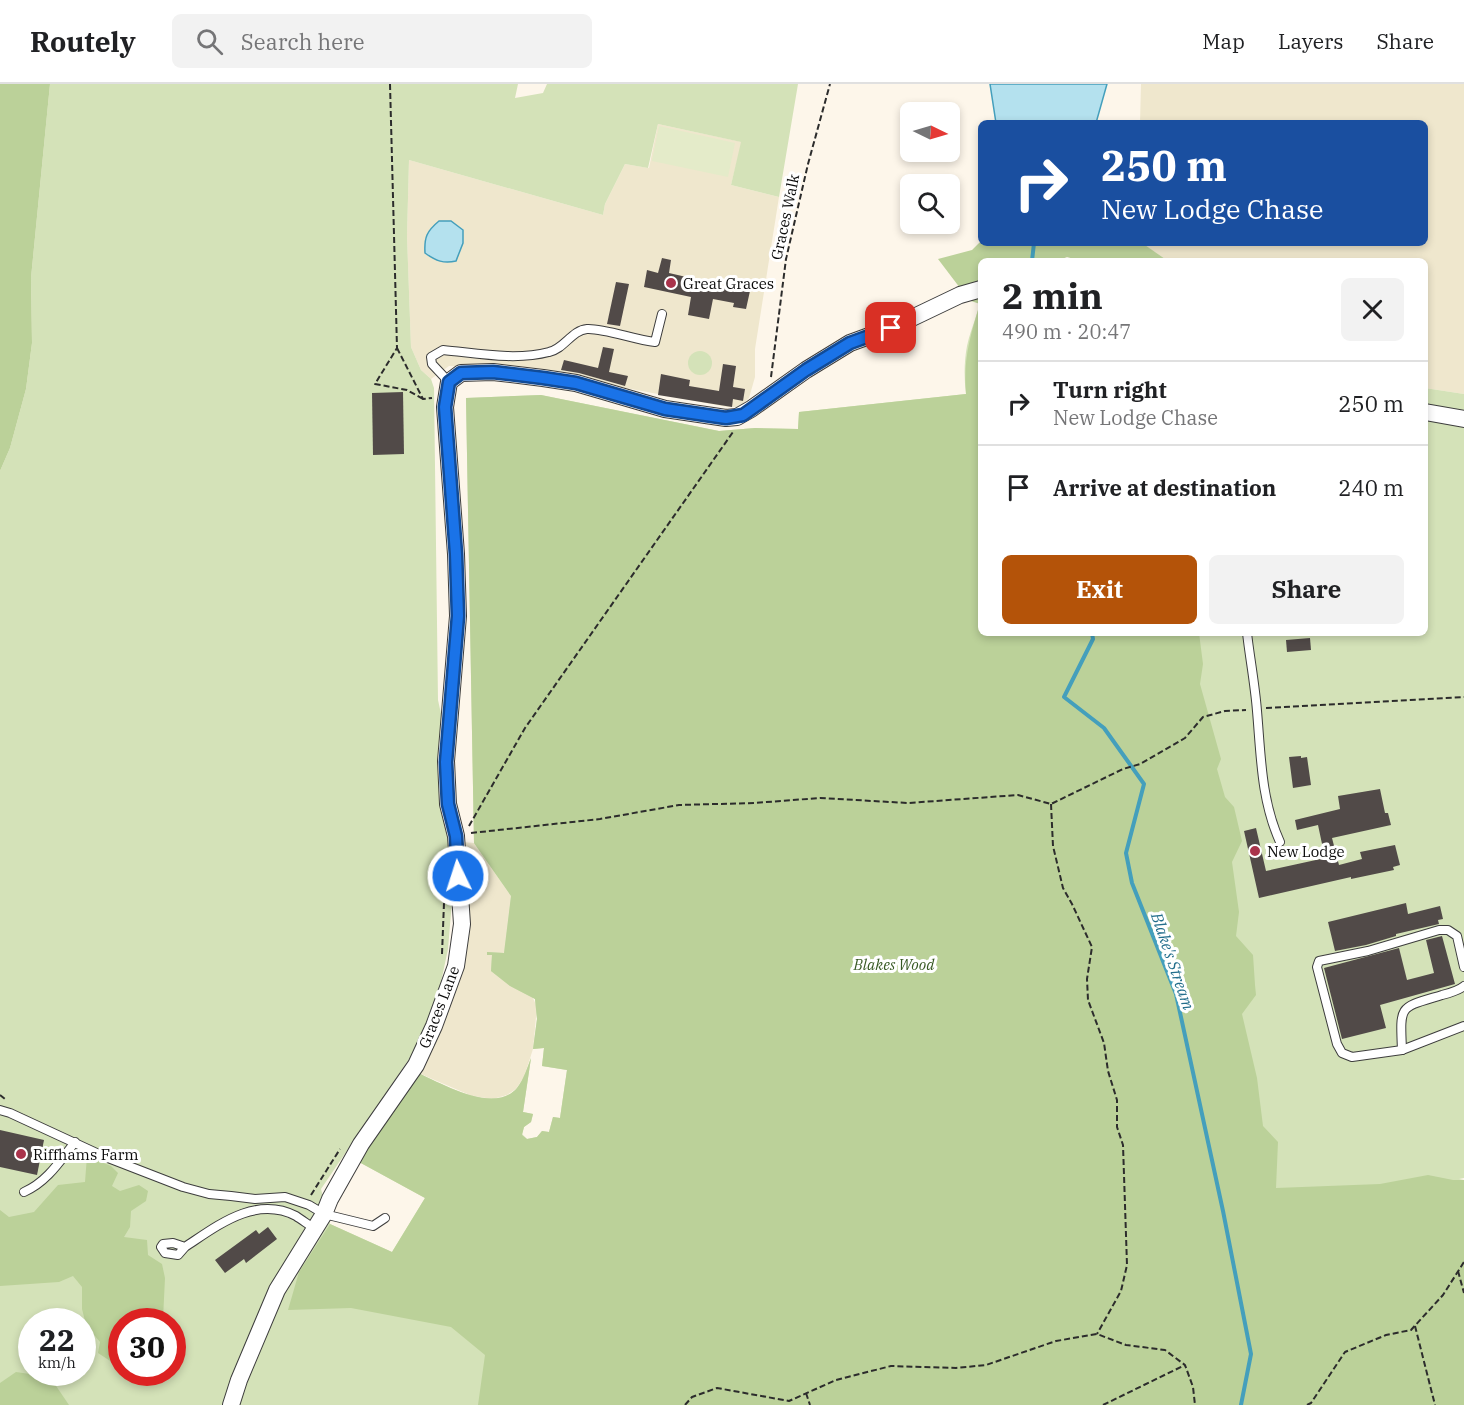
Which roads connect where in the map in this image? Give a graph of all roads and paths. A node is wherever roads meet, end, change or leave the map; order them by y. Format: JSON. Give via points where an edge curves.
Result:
{"nodes":[{"id":1,"x":390,"y":84,"type":"edge"},
{"id":2,"x":830,"y":84,"type":"edge"},
{"id":3,"x":978,"y":290,"type":"edge"},
{"id":4,"x":662,"y":314,"type":"dead end"},
{"id":5,"x":397,"y":348,"type":"junction"},
{"id":6,"x":447,"y":389,"type":"junction"},
{"id":7,"x":778,"y":391,"type":"junction"},
{"id":8,"x":423,"y":399,"type":"junction"},
{"id":9,"x":1428,"y":413,"type":"edge"},
{"id":10,"x":1464,"y":419,"type":"edge"},
{"id":11,"x":735,"y":429,"type":"dead end"},
{"id":12,"x":1247,"y":636,"type":"edge"},
{"id":13,"x":1464,"y":697,"type":"edge"},
{"id":14,"x":1257,"y":709,"type":"junction"},
{"id":15,"x":1052,"y":804,"type":"junction"},
{"id":16,"x":468,"y":826,"type":"dead end"},
{"id":17,"x":464,"y":834,"type":"dead end"},
{"id":18,"x":1280,"y":842,"type":"dead end"},
{"id":19,"x":446,"y":895,"type":"dead end"},
{"id":20,"x":442,"y":956,"type":"dead end"},
{"id":21,"x":1464,"y":967,"type":"edge"},
{"id":22,"x":1464,"y":986,"type":"edge"},
{"id":23,"x":1464,"y":1026,"type":"edge"},
{"id":24,"x":1402,"y":1050,"type":"junction"},
{"id":25,"x":0,"y":1095,"type":"edge"},
{"id":26,"x":8,"y":1102,"type":"dead end"},
{"id":27,"x":0,"y":1110,"type":"edge"},
{"id":28,"x":75,"y":1142,"type":"junction"},
{"id":29,"x":340,"y":1148,"type":"dead end"},
{"id":30,"x":24,"y":1192,"type":"dead end"},
{"id":31,"x":302,"y":1195,"type":"dead end"},
{"id":32,"x":324,"y":1214,"type":"junction"},
{"id":33,"x":385,"y":1218,"type":"dead end"},
{"id":34,"x":315,"y":1229,"type":"junction"},
{"id":35,"x":185,"y":1248,"type":"dead end"},
{"id":36,"x":1464,"y":1262,"type":"edge"},
{"id":37,"x":1458,"y":1270,"type":"junction"},
{"id":38,"x":1464,"y":1293,"type":"edge"},
{"id":39,"x":1415,"y":1326,"type":"junction"},
{"id":40,"x":1097,"y":1334,"type":"junction"},
{"id":41,"x":1185,"y":1365,"type":"junction"},
{"id":42,"x":806,"y":1392,"type":"junction"},
{"id":43,"x":231,"y":1405,"type":"edge"},
{"id":44,"x":685,"y":1405,"type":"edge"},
{"id":45,"x":810,"y":1405,"type":"edge"},
{"id":46,"x":1103,"y":1405,"type":"edge"},
{"id":47,"x":1195,"y":1405,"type":"edge"},
{"id":48,"x":1307,"y":1405,"type":"edge"},
{"id":49,"x":1435,"y":1405,"type":"edge"}],
"edges":[{"from":1,"to":5,"type":"path"},
{"from":2,"to":7,"type":"path","name":"Graces Walk","via":[[786,259],[771,377]]},
{"from":3,"to":7,"type":"street","via":[[850,343]]},
{"from":4,"to":6,"type":"lane","via":[[655,342],[590,329],[579,330],[562,346],[546,353],[436,352],[431,357],[432,364]]},
{"from":5,"to":8,"type":"path"},
{"from":5,"to":8,"type":"path","via":[[375,384],[407,390]]},
{"from":6,"to":7,"type":"street","via":[[461,373],[493,372],[576,383],[665,409],[726,418],[743,415]]},
{"from":6,"to":8,"type":"path"},
{"from":6,"to":32,"type":"street","name":"Graces Lane","via":[[458,616],[446,762],[448,804],[456,836],[461,935],[456,966],[416,1065],[361,1144]]},
{"from":9,"to":10,"type":"street"},
{"from":11,"to":16,"type":"path","via":[[525,728]]},
{"from":12,"to":14,"type":"lane"},
{"from":13,"to":14,"type":"path"},
{"from":14,"to":15,"type":"path","via":[[1203,717],[1185,738],[1140,764]]},
{"from":14,"to":18,"type":"lane","via":[[1261,773],[1270,819]]},
{"from":15,"to":17,"type":"path","via":[[1018,795],[908,803],[820,798],[679,805],[600,819]]},
{"from":15,"to":40,"type":"path","via":[[1053,846],[1063,888],[1092,947],[1088,1000],[1104,1043],[1123,1145],[1127,1265],[1121,1291]]},
{"from":19,"to":20,"type":"path"},
{"from":21,"to":24,"type":"lane","via":[[1457,936],[1448,930],[1319,961],[1318,975],[1336,1044],[1342,1053],[1352,1057]]},
{"from":22,"to":24,"type":"lane","via":[[1408,1005],[1401,1022]]},
{"from":23,"to":24,"type":"lane"},
{"from":25,"to":26,"type":"path"},
{"from":27,"to":28,"type":"lane"},
{"from":28,"to":30,"type":"lane","via":[[48,1176]]},
{"from":28,"to":32,"type":"lane","via":[[183,1187],[255,1199],[285,1197]]},
{"from":29,"to":31,"type":"path","via":[[311,1195]]},
{"from":32,"to":33,"type":"lane","via":[[373,1226]]},
{"from":32,"to":34,"type":"street","name":"Graces Lane"},
{"from":34,"to":35,"type":"lane","via":[[296,1216],[260,1209],[234,1216]]},
{"from":34,"to":43,"type":"street","name":"Graces Lane","via":[[277,1290]]},
{"from":36,"to":37,"type":"path"},
{"from":37,"to":38,"type":"path"},
{"from":37,"to":39,"type":"path"},
{"from":39,"to":48,"type":"path","via":[[1345,1352]]},
{"from":39,"to":49,"type":"path"},
{"from":40,"to":41,"type":"path","via":[[1126,1345],[1165,1350]]},
{"from":40,"to":42,"type":"path","via":[[1056,1341],[986,1365],[891,1366]]},
{"from":41,"to":46,"type":"path"},
{"from":41,"to":47,"type":"path"},
{"from":42,"to":44,"type":"path","via":[[789,1401],[717,1388],[692,1397]]},
{"from":42,"to":45,"type":"path"}]}
